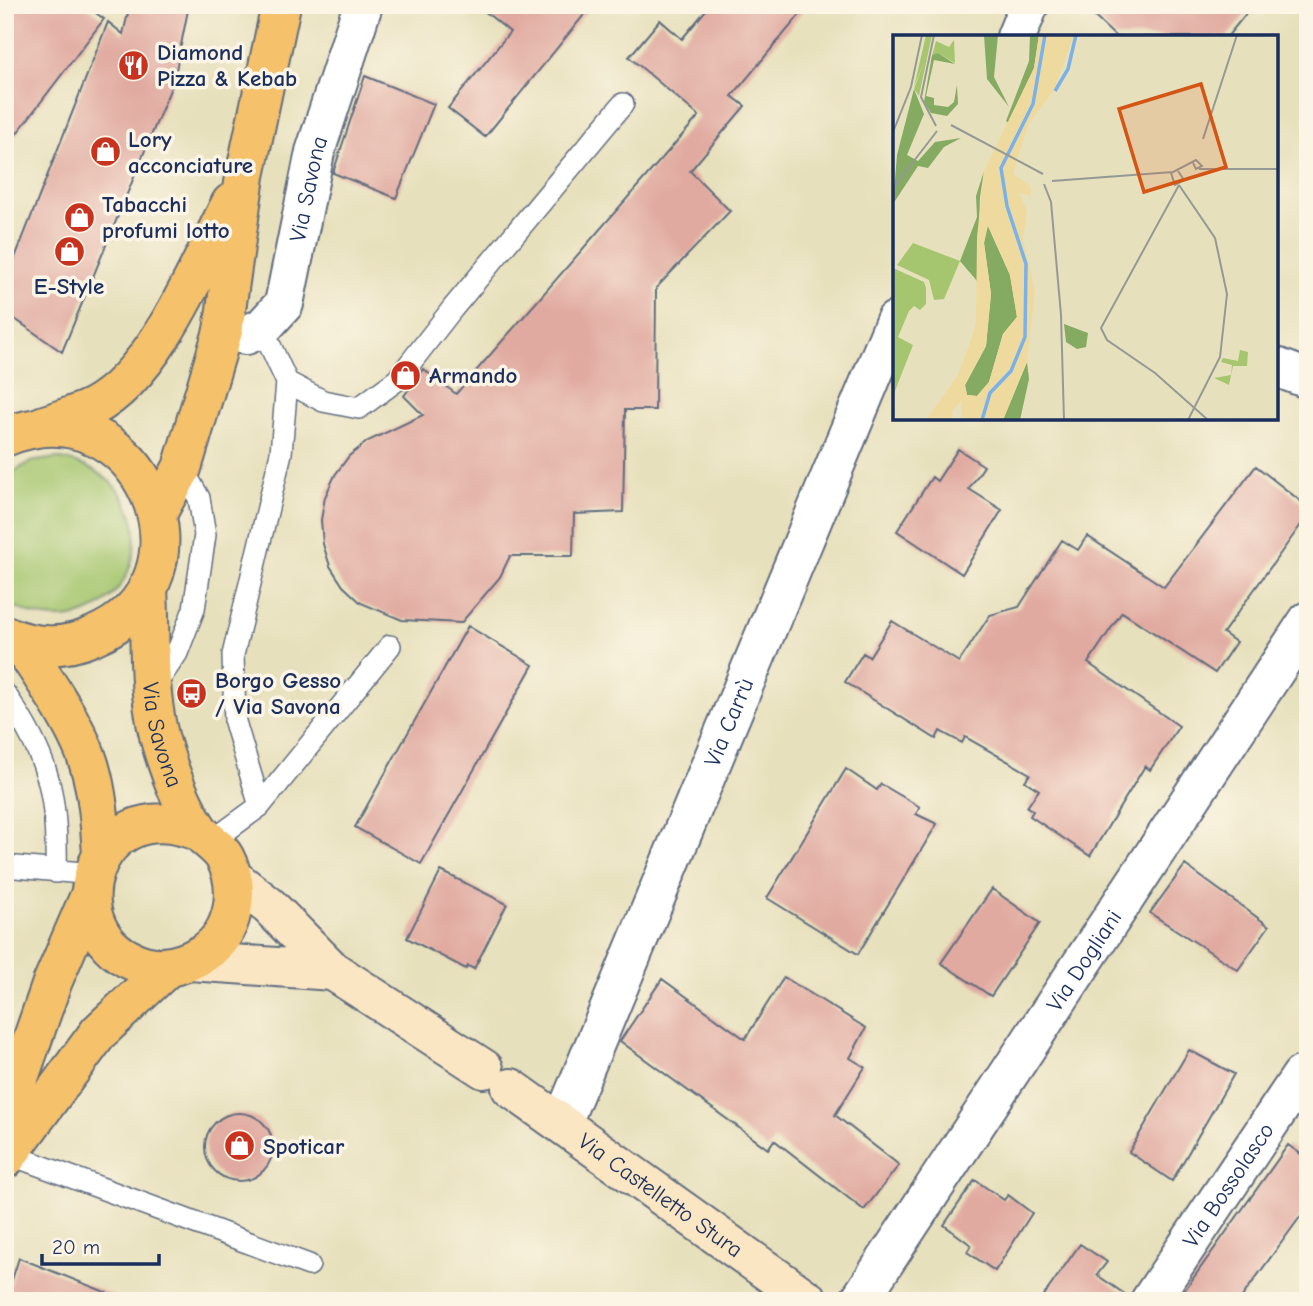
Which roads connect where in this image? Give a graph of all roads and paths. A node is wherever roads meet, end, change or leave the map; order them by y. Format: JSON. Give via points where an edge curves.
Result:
{"nodes":[{"id":1,"x":281,"y":5,"type":"edge"},
{"id":2,"x":363,"y":5,"type":"edge"},
{"id":3,"x":1030,"y":5,"type":"edge"},
{"id":4,"x":1017,"y":35,"type":"edge"},
{"id":5,"x":623,"y":104,"type":"dead end"},
{"id":6,"x":245,"y":176,"type":"junction"},
{"id":7,"x":893,"y":326,"type":"edge"},
{"id":8,"x":262,"y":328,"type":"junction"},
{"id":9,"x":223,"y":331,"type":"junction"},
{"id":10,"x":1278,"y":368,"type":"edge"},
{"id":11,"x":1308,"y":379,"type":"edge"},
{"id":12,"x":287,"y":382,"type":"junction"},
{"id":13,"x":22,"y":433,"type":"edge"},
{"id":14,"x":182,"y":468,"type":"junction"},
{"id":15,"x":158,"y":512,"type":"junction"},
{"id":16,"x":148,"y":587,"type":"junction"},
{"id":17,"x":1308,"y":621,"type":"edge"},
{"id":18,"x":12,"y":638,"type":"edge"},
{"id":19,"x":390,"y":646,"type":"dead end"},
{"id":20,"x":151,"y":691,"type":"junction"},
{"id":21,"x":5,"y":694,"type":"edge"},
{"id":22,"x":260,"y":806,"type":"junction"},
{"id":23,"x":206,"y":837,"type":"junction"},
{"id":24,"x":5,"y":866,"type":"edge"},
{"id":25,"x":85,"y":874,"type":"junction"},
{"id":26,"x":233,"y":878,"type":"junction"},
{"id":27,"x":179,"y":964,"type":"junction"},
{"id":28,"x":333,"y":971,"type":"junction"},
{"id":29,"x":1308,"y":1082,"type":"edge"},
{"id":30,"x":562,"y":1123,"type":"junction"},
{"id":31,"x":6,"y":1130,"type":"edge"},
{"id":32,"x":309,"y":1265,"type":"dead end"},
{"id":33,"x":809,"y":1301,"type":"edge"},
{"id":34,"x":859,"y":1301,"type":"edge"},
{"id":35,"x":1150,"y":1301,"type":"edge"}],
"edges":[{"from":1,"to":6,"type":"main road"},
{"from":2,"to":8,"type":"street","name":"Via Savona","via":[[315,152],[284,304]]},
{"from":3,"to":4,"type":"street"},
{"from":5,"to":12,"type":"lane","via":[[397,380],[359,408],[323,401]]},
{"from":6,"to":9,"type":"main road"},
{"from":6,"to":13,"type":"main road","via":[[163,334],[139,369],[94,407]]},
{"from":7,"to":30,"type":"street","name":"Via Carrù"},
{"from":8,"to":9,"type":"street","via":[[246,335]]},
{"from":8,"to":12,"type":"lane"},
{"from":9,"to":14,"type":"main road"},
{"from":10,"to":11,"type":"street"},
{"from":12,"to":22,"type":"lane","via":[[281,453],[233,655],[235,722]]},
{"from":13,"to":15,"type":"main road","via":[[69,428],[100,439],[127,457],[146,482]]},
{"from":14,"to":15,"type":"main road"},
{"from":14,"to":20,"type":"lane","via":[[199,498],[205,536],[194,609],[177,653]]},
{"from":15,"to":16,"type":"main road","via":[[157,563]]},
{"from":16,"to":18,"type":"main road","via":[[130,611],[79,642],[49,646]]},
{"from":16,"to":20,"type":"main road","name":"Via Savona"},
{"from":17,"to":34,"type":"street","name":"Via Dogliani"},
{"from":18,"to":25,"type":"main road","via":[[55,698],[89,761],[98,800]]},
{"from":19,"to":22,"type":"lane"},
{"from":20,"to":23,"type":"main road","name":"Via Savona","via":[[163,751]]},
{"from":21,"to":25,"type":"lane","via":[[32,732],[51,782],[57,826]]},
{"from":22,"to":23,"type":"lane"},
{"from":23,"to":25,"type":"main road","via":[[181,824],[158,822],[136,827],[117,838]]},
{"from":23,"to":26,"type":"main road","via":[[225,858]]},
{"from":24,"to":25,"type":"lane"},
{"from":25,"to":27,"type":"main road","via":[[94,918],[105,939],[123,956],[145,965]]},
{"from":25,"to":31,"type":"main road"},
{"from":26,"to":27,"type":"main road","via":[[234,903],[227,928],[212,947]]},
{"from":26,"to":28,"type":"street","name":"Via Castelletto Stura","via":[[269,905]]},
{"from":27,"to":28,"type":"street","name":"Via Castelletto Stura"},
{"from":27,"to":31,"type":"main road","via":[[99,1032]]},
{"from":28,"to":30,"type":"street","name":"Via Castelletto Stura"},
{"from":29,"to":35,"type":"street","name":"Via Bossolasco","via":[[1301,1076]]},
{"from":30,"to":33,"type":"street","name":"Via Castelletto Stura"},
{"from":31,"to":32,"type":"lane"}]}
